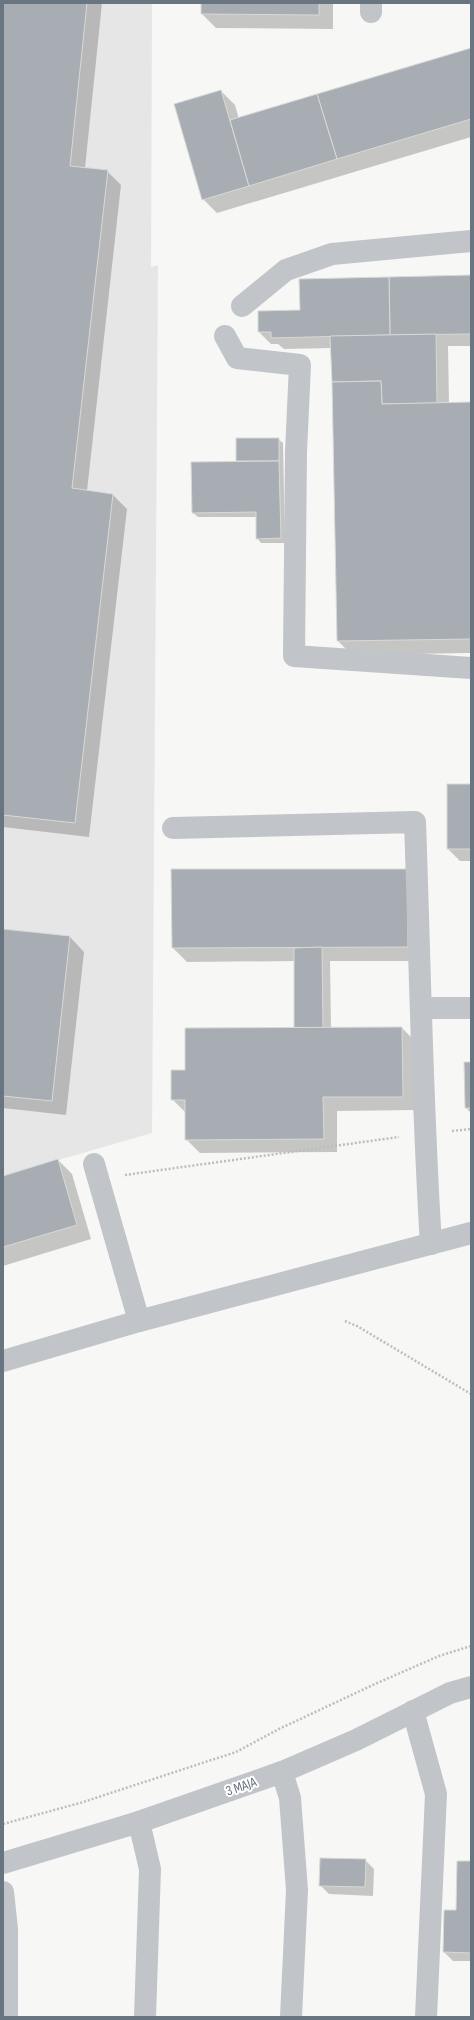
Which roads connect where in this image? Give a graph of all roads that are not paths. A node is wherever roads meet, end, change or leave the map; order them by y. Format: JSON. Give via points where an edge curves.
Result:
{"nodes":[{"id":1,"x":471,"y":241,"type":"edge"},
{"id":2,"x":242,"y":306,"type":"dead end"},
{"id":3,"x":226,"y":336,"type":"dead end"},
{"id":4,"x":471,"y":668,"type":"edge"},
{"id":5,"x":173,"y":828,"type":"dead end"},
{"id":6,"x":422,"y":1008,"type":"junction"},
{"id":7,"x":471,"y":1008,"type":"edge"},
{"id":8,"x":96,"y":1171,"type":"road end"},
{"id":9,"x":471,"y":1233,"type":"edge"},
{"id":10,"x":430,"y":1244,"type":"junction"},
{"id":11,"x":139,"y":1321,"type":"junction"},
{"id":12,"x":3,"y":1361,"type":"edge"},
{"id":13,"x":471,"y":1687,"type":"edge"},
{"id":14,"x":413,"y":1711,"type":"junction"},
{"id":15,"x":282,"y":1772,"type":"junction"},
{"id":16,"x":139,"y":1822,"type":"junction"},
{"id":17,"x":3,"y":1863,"type":"edge"},
{"id":18,"x":3,"y":1892,"type":"edge"},
{"id":19,"x":7,"y":2017,"type":"edge"},
{"id":20,"x":146,"y":2017,"type":"edge"},
{"id":21,"x":291,"y":2017,"type":"edge"},
{"id":22,"x":426,"y":2017,"type":"edge"}],
"edges":[{"from":1,"to":2,"type":"street","via":[[332,254],[286,270]]},
{"from":3,"to":4,"type":"street","via":[[236,358],[300,365],[296,452],[294,656]]},
{"from":5,"to":6,"type":"street","via":[[416,822]]},
{"from":6,"to":7,"type":"street"},
{"from":6,"to":10,"type":"street","via":[[424,1133]]},
{"from":8,"to":11,"type":"street"},
{"from":9,"to":10,"type":"street"},
{"from":10,"to":11,"type":"street"},
{"from":11,"to":12,"type":"street"},
{"from":13,"to":14,"type":"street","name":"3 MAJA","via":[[450,1693]]},
{"from":14,"to":15,"type":"street","name":"3 MAJA","via":[[356,1740]]},
{"from":14,"to":22,"type":"street","via":[[436,1794]]},
{"from":15,"to":16,"type":"street","name":"3 MAJA"},
{"from":15,"to":21,"type":"street","via":[[290,1798],[297,1890]]},
{"from":16,"to":17,"type":"street","name":"3 MAJA"},
{"from":16,"to":20,"type":"street","via":[[150,1869]]},
{"from":18,"to":19,"type":"street"}]}
